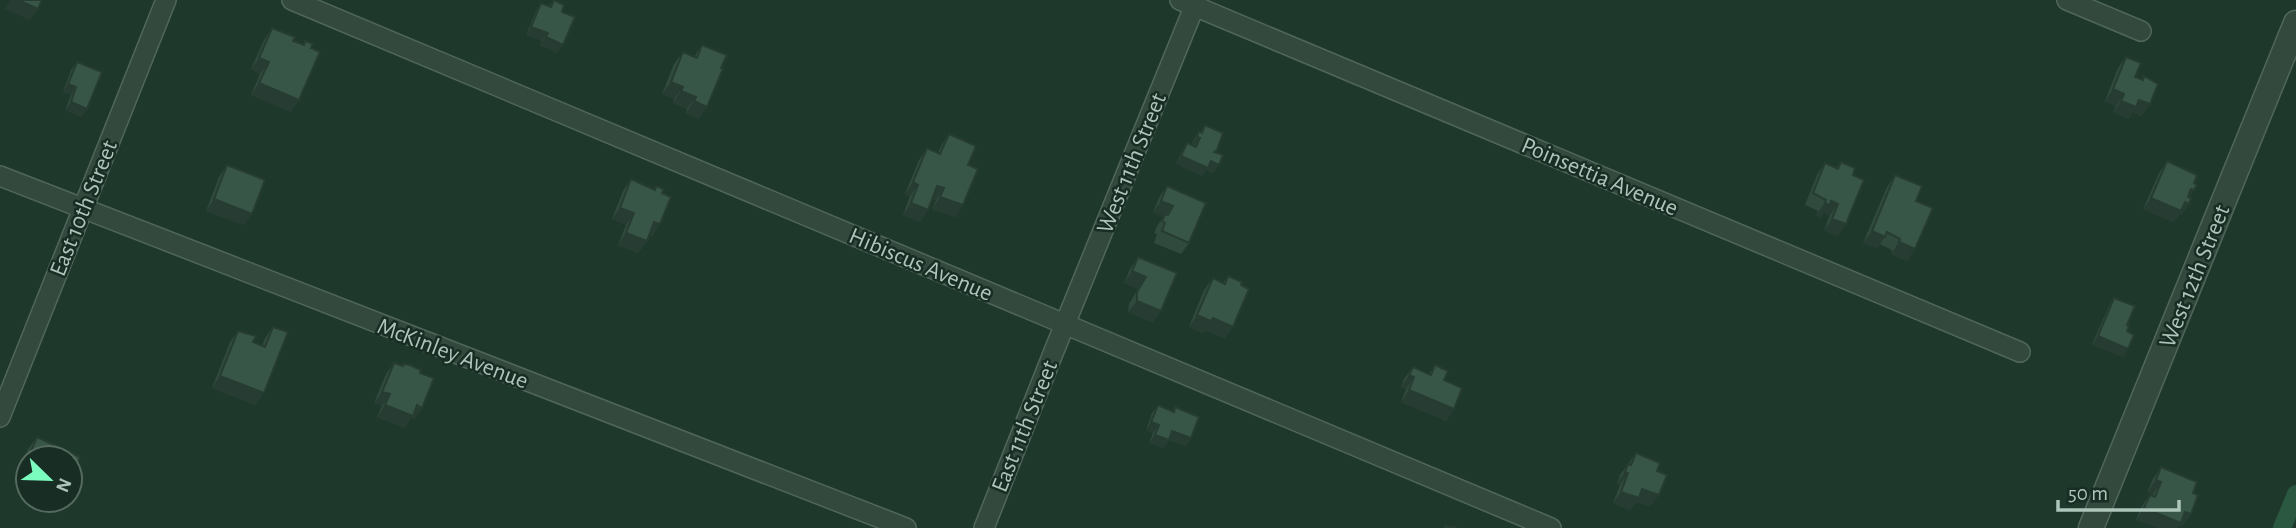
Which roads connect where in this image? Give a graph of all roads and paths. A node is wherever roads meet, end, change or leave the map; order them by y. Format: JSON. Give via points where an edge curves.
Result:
{"nodes":[{"id":1,"x":166,"y":0,"type":"edge"},
{"id":2,"x":292,"y":0,"type":"edge"},
{"id":3,"x":2067,"y":0,"type":"edge"},
{"id":4,"x":1190,"y":2,"type":"edge"},
{"id":5,"x":2296,"y":23,"type":"edge"},
{"id":6,"x":2141,"y":31,"type":"dead end"},
{"id":7,"x":0,"y":176,"type":"edge"},
{"id":8,"x":83,"y":208,"type":"junction"},
{"id":9,"x":1065,"y":326,"type":"junction"},
{"id":10,"x":2020,"y":352,"type":"dead end"},
{"id":11,"x":0,"y":417,"type":"edge"},
{"id":12,"x":906,"y":528,"type":"edge"},
{"id":13,"x":984,"y":528,"type":"edge"},
{"id":14,"x":1551,"y":528,"type":"edge"},
{"id":15,"x":2091,"y":528,"type":"edge"}],
"edges":[{"from":1,"to":8,"type":"street","name":"East 10th Street"},
{"from":2,"to":9,"type":"street","name":"Hibiscus Avenue"},
{"from":3,"to":6,"type":"street"},
{"from":4,"to":9,"type":"street","name":"West 11th Street"},
{"from":4,"to":10,"type":"street","name":"Poinsettia Avenue"},
{"from":5,"to":15,"type":"street","name":"West 12th Street"},
{"from":7,"to":8,"type":"street","name":"McKinley Avenue"},
{"from":8,"to":11,"type":"street","name":"East 10th Street"},
{"from":8,"to":12,"type":"street","name":"McKinley Avenue"},
{"from":9,"to":13,"type":"street","name":"East 11th Street"},
{"from":9,"to":14,"type":"street","name":"Hibiscus Avenue"}]}
